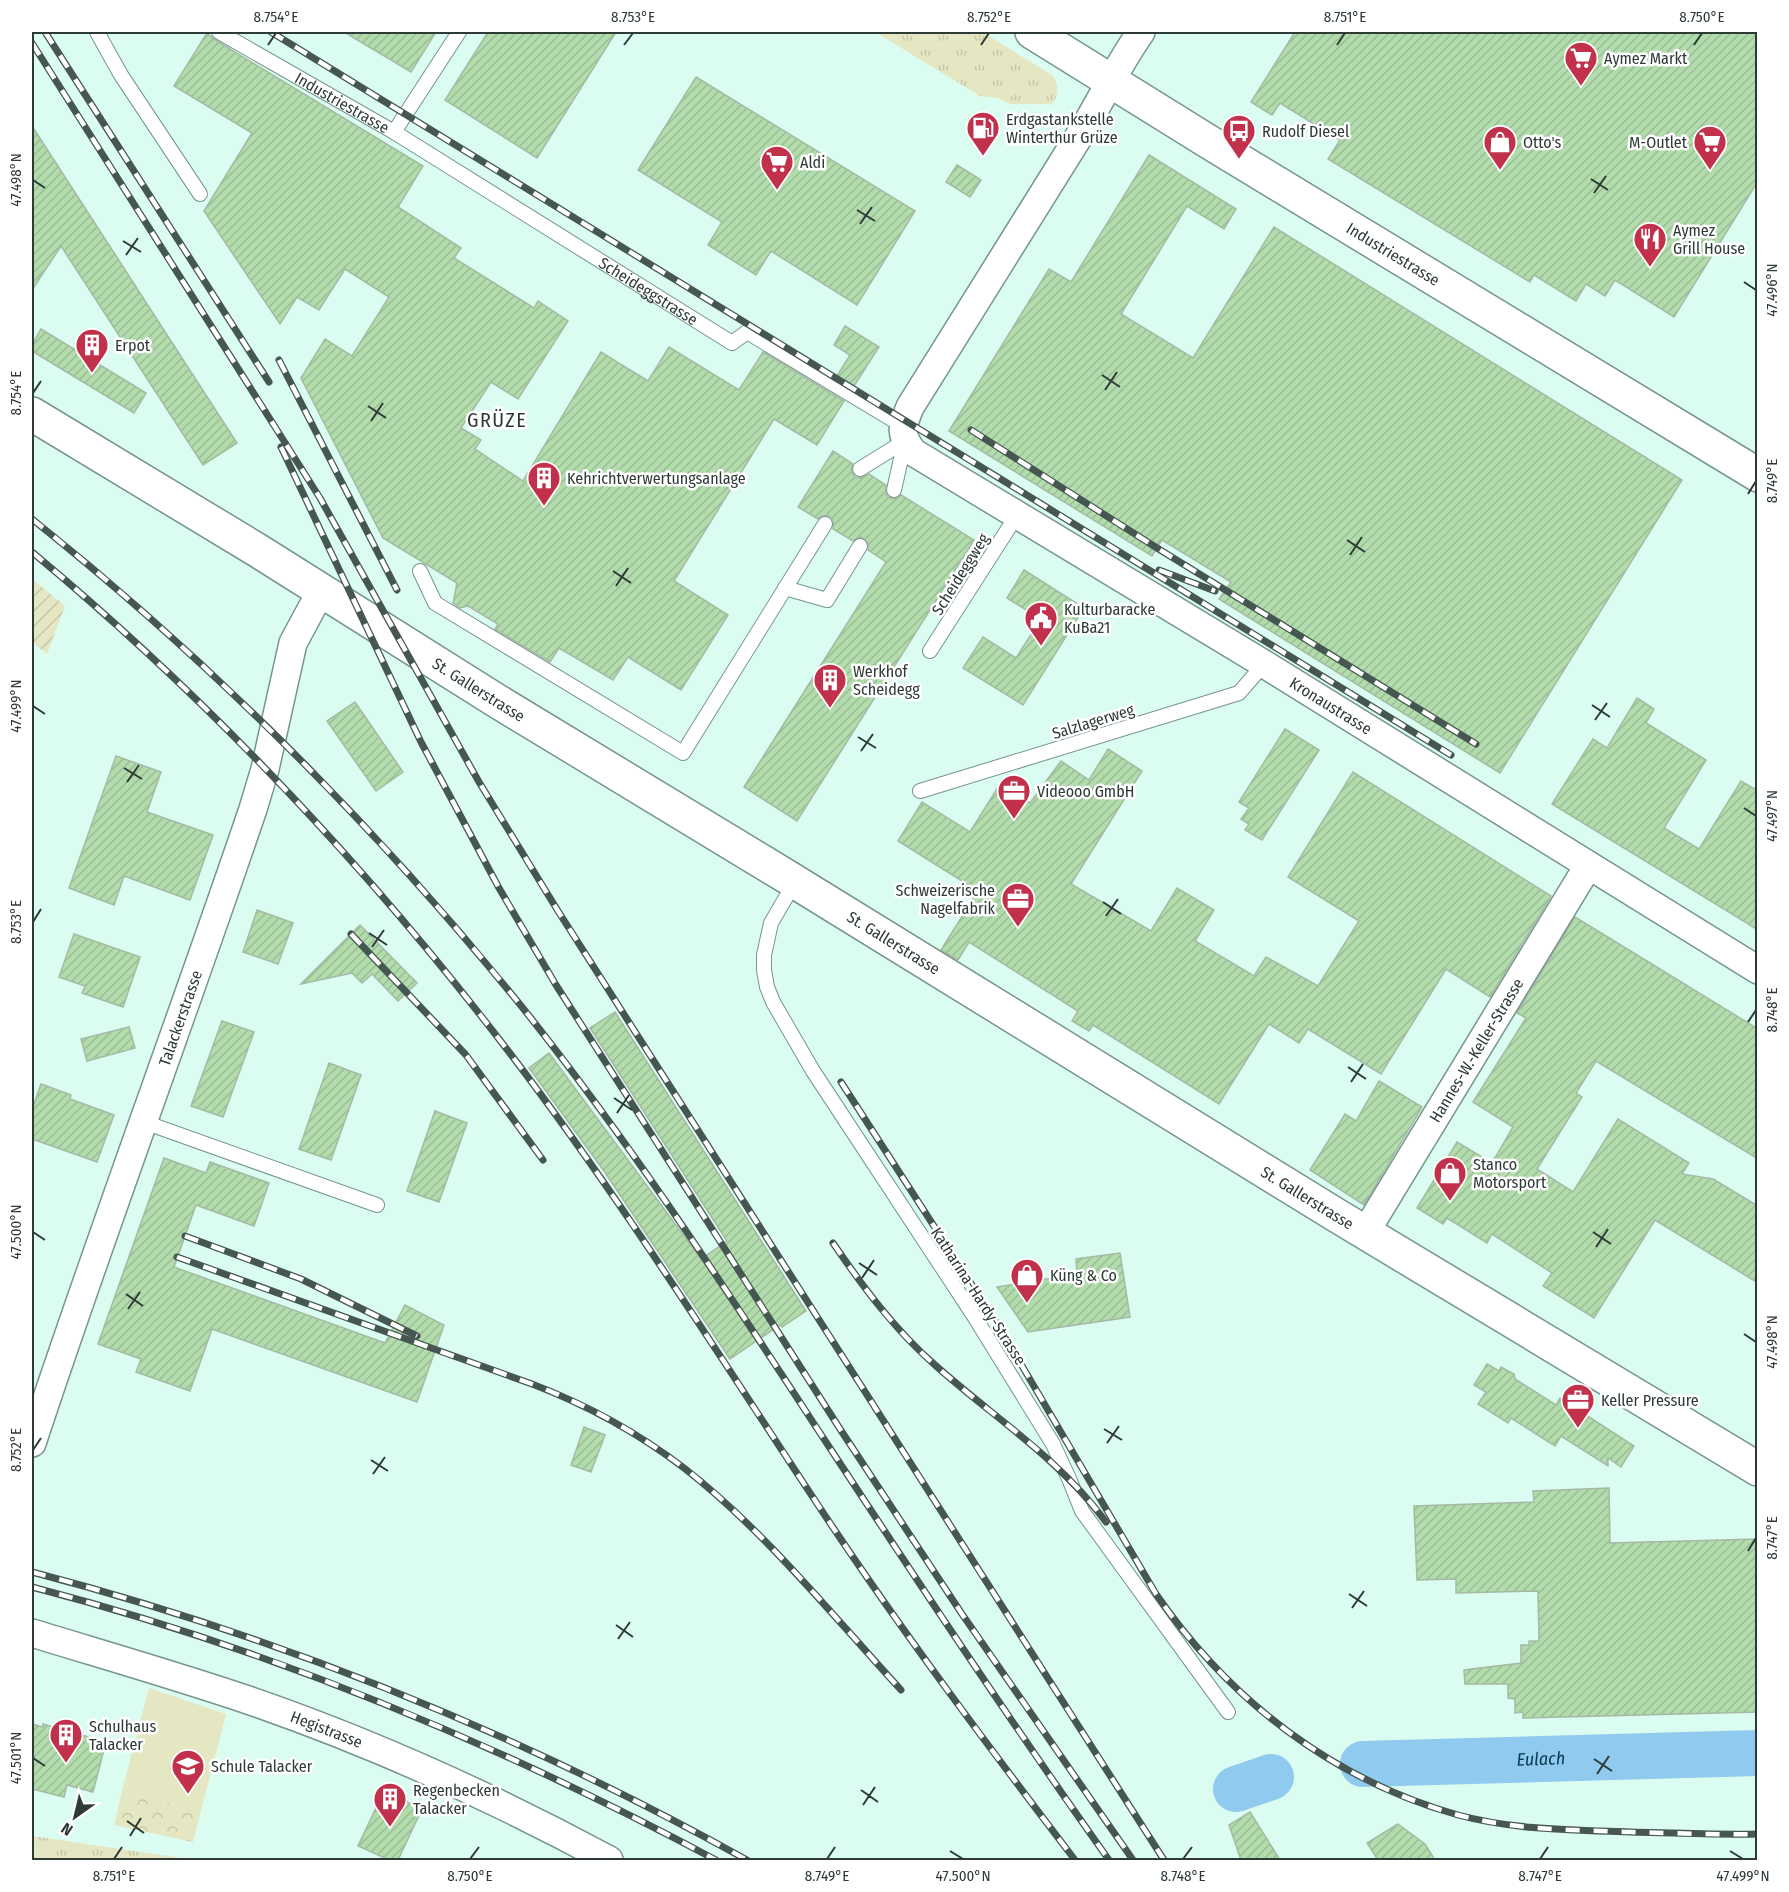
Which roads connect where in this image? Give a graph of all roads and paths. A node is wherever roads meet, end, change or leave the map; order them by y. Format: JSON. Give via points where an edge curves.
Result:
{"nodes":[{"id":1,"x":97,"y":32,"type":"edge"},
{"id":2,"x":219,"y":32,"type":"edge"},
{"id":3,"x":459,"y":32,"type":"edge"},
{"id":4,"x":1032,"y":32,"type":"edge"},
{"id":5,"x":1141,"y":32,"type":"edge"},
{"id":6,"x":1112,"y":81,"type":"junction"},
{"id":7,"x":394,"y":132,"type":"junction"},
{"id":8,"x":200,"y":194,"type":"dead end"},
{"id":9,"x":32,"y":414,"type":"edge"},
{"id":10,"x":904,"y":434,"type":"junction"},
{"id":11,"x":860,"y":469,"type":"dead end"},
{"id":12,"x":1758,"y":475,"type":"edge"},
{"id":13,"x":894,"y":490,"type":"dead end"},
{"id":14,"x":1017,"y":515,"type":"junction"},
{"id":15,"x":825,"y":524,"type":"dead end"},
{"id":16,"x":860,"y":546,"type":"dead end"},
{"id":17,"x":420,"y":571,"type":"dead end"},
{"id":18,"x":785,"y":588,"type":"junction"},
{"id":19,"x":321,"y":591,"type":"junction"},
{"id":20,"x":930,"y":651,"type":"dead end"},
{"id":21,"x":1264,"y":664,"type":"junction"},
{"id":22,"x":920,"y":791,"type":"dead end"},
{"id":23,"x":1588,"y":866,"type":"junction"},
{"id":24,"x":795,"y":882,"type":"junction"},
{"id":25,"x":1758,"y":970,"type":"edge"},
{"id":26,"x":144,"y":1122,"type":"junction"},
{"id":27,"x":377,"y":1205,"type":"dead end"},
{"id":28,"x":1365,"y":1233,"type":"junction"},
{"id":29,"x":32,"y":1440,"type":"edge"},
{"id":30,"x":1758,"y":1469,"type":"edge"},
{"id":31,"x":32,"y":1633,"type":"edge"},
{"id":32,"x":1228,"y":1712,"type":"dead end"},
{"id":33,"x":609,"y":1860,"type":"edge"}],
"edges":[{"from":1,"to":8,"type":"lane"},
{"from":2,"to":7,"type":"lane","name":"Industriestrasse"},
{"from":3,"to":7,"type":"lane","name":"Industriestrasse"},
{"from":4,"to":6,"type":"main road","name":"Industriestrasse"},
{"from":5,"to":6,"type":"street","via":[[1119,63]]},
{"from":6,"to":10,"type":"street","via":[[910,407]]},
{"from":6,"to":12,"type":"main road","name":"Industriestrasse"},
{"from":7,"to":10,"type":"lane","name":"Scheideggstrasse","via":[[732,343],[747,332]]},
{"from":9,"to":19,"type":"main road","name":"St. Gallerstrasse"},
{"from":10,"to":11,"type":"lane"},
{"from":10,"to":13,"type":"lane"},
{"from":10,"to":14,"type":"street","name":"Kronaustrasse","via":[[913,452]]},
{"from":14,"to":20,"type":"lane","name":"Scheideggweg"},
{"from":14,"to":21,"type":"street","name":"Kronaustrasse"},
{"from":15,"to":18,"type":"lane"},
{"from":16,"to":18,"type":"lane","via":[[827,600]]},
{"from":17,"to":18,"type":"lane","via":[[435,603],[683,753]]},
{"from":19,"to":24,"type":"main road","name":"St. Gallerstrasse"},
{"from":19,"to":26,"type":"street","name":"Talackerstrasse","via":[[293,643],[253,809]]},
{"from":21,"to":22,"type":"lane","name":"Salzlagerweg","via":[[1239,693]]},
{"from":21,"to":23,"type":"street","name":"Kronaustrasse"},
{"from":23,"to":25,"type":"street","name":"Kronaustrasse"},
{"from":23,"to":28,"type":"street","name":"Hannes-W.-Keller-Strasse"},
{"from":24,"to":28,"type":"main road","name":"St. Gallerstrasse"},
{"from":24,"to":32,"type":"lane","name":"Katharina-Hardy-Strasse","via":[[771,923],[764,955],[767,987],[773,1002],[813,1071],[1053,1444],[1082,1511]]},
{"from":26,"to":27,"type":"lane"},
{"from":26,"to":29,"type":"street","name":"Talackerstrasse"},
{"from":28,"to":30,"type":"main road","name":"St. Gallerstrasse"},
{"from":31,"to":33,"type":"street","name":"Hegistrasse","via":[[193,1682],[316,1726],[464,1787]]}]}
